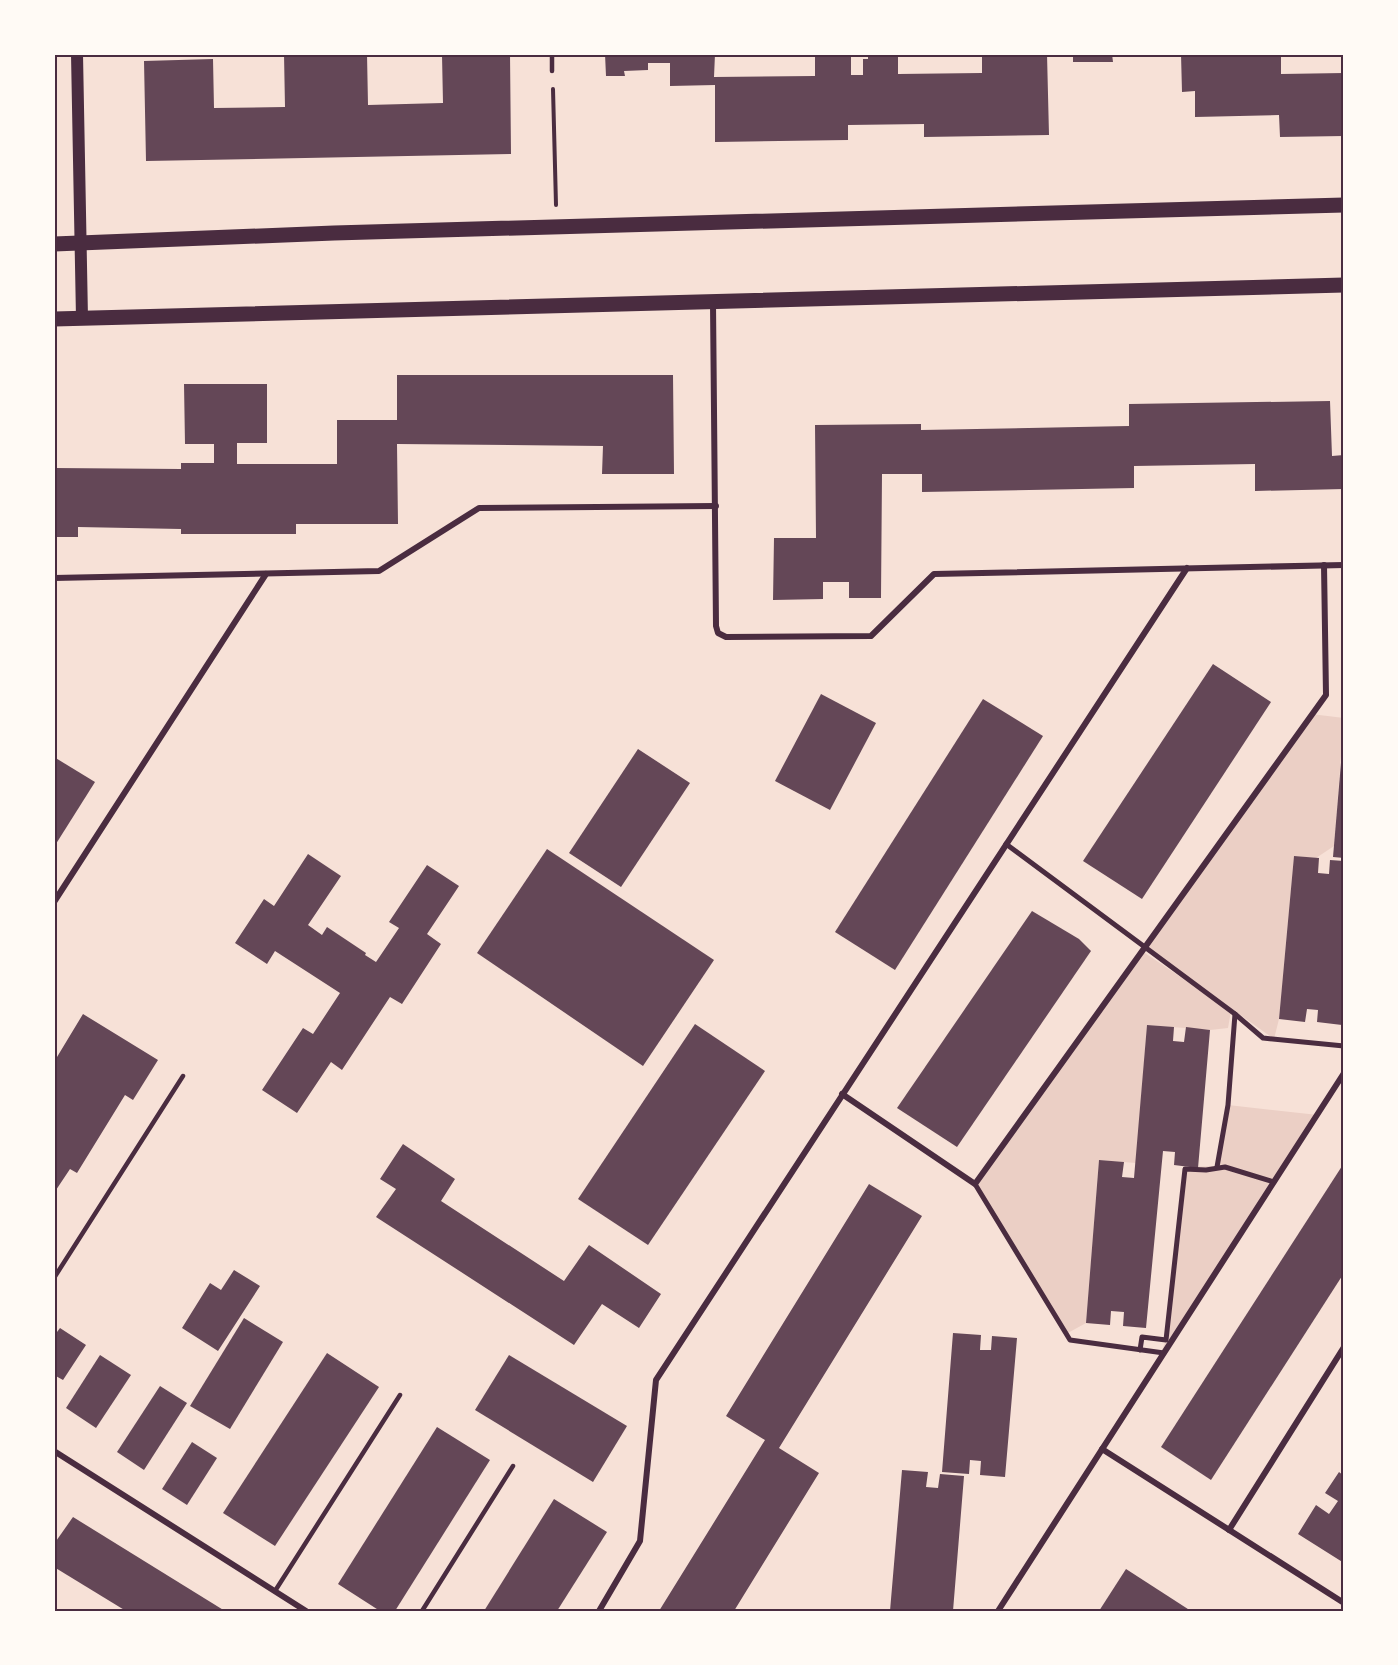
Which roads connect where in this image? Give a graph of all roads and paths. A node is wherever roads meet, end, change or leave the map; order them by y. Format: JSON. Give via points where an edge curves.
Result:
{"nodes":[{"id":1,"x":77,"y":54,"type":"edge"},
{"id":2,"x":552,"y":54,"type":"edge"},
{"id":3,"x":552,"y":71,"type":"joint"},
{"id":4,"x":1344,"y":205,"type":"edge"},
{"id":5,"x":556,"y":227,"type":"junction"},
{"id":6,"x":54,"y":244,"type":"edge"},
{"id":7,"x":80,"y":244,"type":"junction"},
{"id":8,"x":1344,"y":285,"type":"edge"},
{"id":9,"x":713,"y":303,"type":"junction"},
{"id":10,"x":82,"y":318,"type":"junction"},
{"id":11,"x":54,"y":319,"type":"edge"},
{"id":12,"x":716,"y":506,"type":"junction"},
{"id":13,"x":1324,"y":565,"type":"junction"},
{"id":14,"x":1344,"y":565,"type":"edge"},
{"id":15,"x":1187,"y":568,"type":"junction"},
{"id":16,"x":266,"y":574,"type":"junction"},
{"id":17,"x":54,"y":578,"type":"edge"},
{"id":18,"x":1006,"y":844,"type":"junction"},
{"id":19,"x":54,"y":902,"type":"edge"},
{"id":20,"x":1145,"y":947,"type":"junction"},
{"id":21,"x":1235,"y":1014,"type":"junction"},
{"id":22,"x":1344,"y":1046,"type":"edge"},
{"id":23,"x":1344,"y":1073,"type":"edge"},
{"id":24,"x":183,"y":1076,"type":"dead end"},
{"id":25,"x":842,"y":1094,"type":"junction"},
{"id":26,"x":1217,"y":1167,"type":"junction"},
{"id":27,"x":1274,"y":1182,"type":"junction"},
{"id":28,"x":975,"y":1184,"type":"junction"},
{"id":29,"x":54,"y":1278,"type":"edge"},
{"id":30,"x":1344,"y":1347,"type":"edge"},
{"id":31,"x":1140,"y":1350,"type":"junction"},
{"id":32,"x":1164,"y":1353,"type":"junction"},
{"id":33,"x":400,"y":1395,"type":"dead end"},
{"id":34,"x":1102,"y":1449,"type":"junction"},
{"id":35,"x":54,"y":1451,"type":"edge"},
{"id":36,"x":513,"y":1466,"type":"dead end"},
{"id":37,"x":1229,"y":1530,"type":"junction"},
{"id":38,"x":275,"y":1591,"type":"junction"},
{"id":39,"x":1344,"y":1603,"type":"edge"},
{"id":40,"x":295,"y":1604,"type":"junction"},
{"id":41,"x":291,"y":1611,"type":"edge"},
{"id":42,"x":306,"y":1611,"type":"edge"},
{"id":43,"x":422,"y":1611,"type":"edge"},
{"id":44,"x":599,"y":1611,"type":"edge"},
{"id":45,"x":998,"y":1611,"type":"edge"}],
"edges":[{"from":1,"to":7,"type":"main road"},
{"from":2,"to":3,"type":"lane"},
{"from":3,"to":5,"type":"path"},
{"from":4,"to":5,"type":"main road"},
{"from":5,"to":7,"type":"main road"},
{"from":6,"to":7,"type":"main road"},
{"from":7,"to":10,"type":"main road"},
{"from":8,"to":9,"type":"main road"},
{"from":9,"to":10,"type":"main road"},
{"from":9,"to":12,"type":"street"},
{"from":10,"to":11,"type":"main road"},
{"from":12,"to":15,"type":"street","via":[[716,626],[718,633],[726,637],[871,636],[934,574]]},
{"from":12,"to":16,"type":"street","via":[[479,508],[378,571]]},
{"from":13,"to":14,"type":"street"},
{"from":13,"to":15,"type":"street"},
{"from":13,"to":20,"type":"street","via":[[1326,695]]},
{"from":15,"to":18,"type":"street"},
{"from":16,"to":17,"type":"street"},
{"from":16,"to":19,"type":"street"},
{"from":18,"to":20,"type":"street"},
{"from":18,"to":25,"type":"street"},
{"from":20,"to":21,"type":"street"},
{"from":20,"to":28,"type":"street"},
{"from":21,"to":22,"type":"street","via":[[1263,1038]]},
{"from":21,"to":26,"type":"street","via":[[1228,1105]]},
{"from":23,"to":27,"type":"street"},
{"from":24,"to":29,"type":"lane"},
{"from":25,"to":28,"type":"street"},
{"from":25,"to":44,"type":"street","via":[[656,1380],[640,1541]]},
{"from":26,"to":27,"type":"street"},
{"from":26,"to":31,"type":"street","via":[[1185,1169],[1166,1340],[1142,1337]]},
{"from":27,"to":32,"type":"street"},
{"from":28,"to":31,"type":"street","via":[[1070,1340]]},
{"from":30,"to":37,"type":"street"},
{"from":31,"to":32,"type":"street"},
{"from":32,"to":34,"type":"street"},
{"from":33,"to":38,"type":"lane"},
{"from":34,"to":37,"type":"street"},
{"from":34,"to":45,"type":"street"},
{"from":35,"to":38,"type":"street"},
{"from":36,"to":43,"type":"lane"},
{"from":37,"to":39,"type":"street"},
{"from":38,"to":40,"type":"street"},
{"from":40,"to":41,"type":"lane"},
{"from":40,"to":42,"type":"street"}]}
